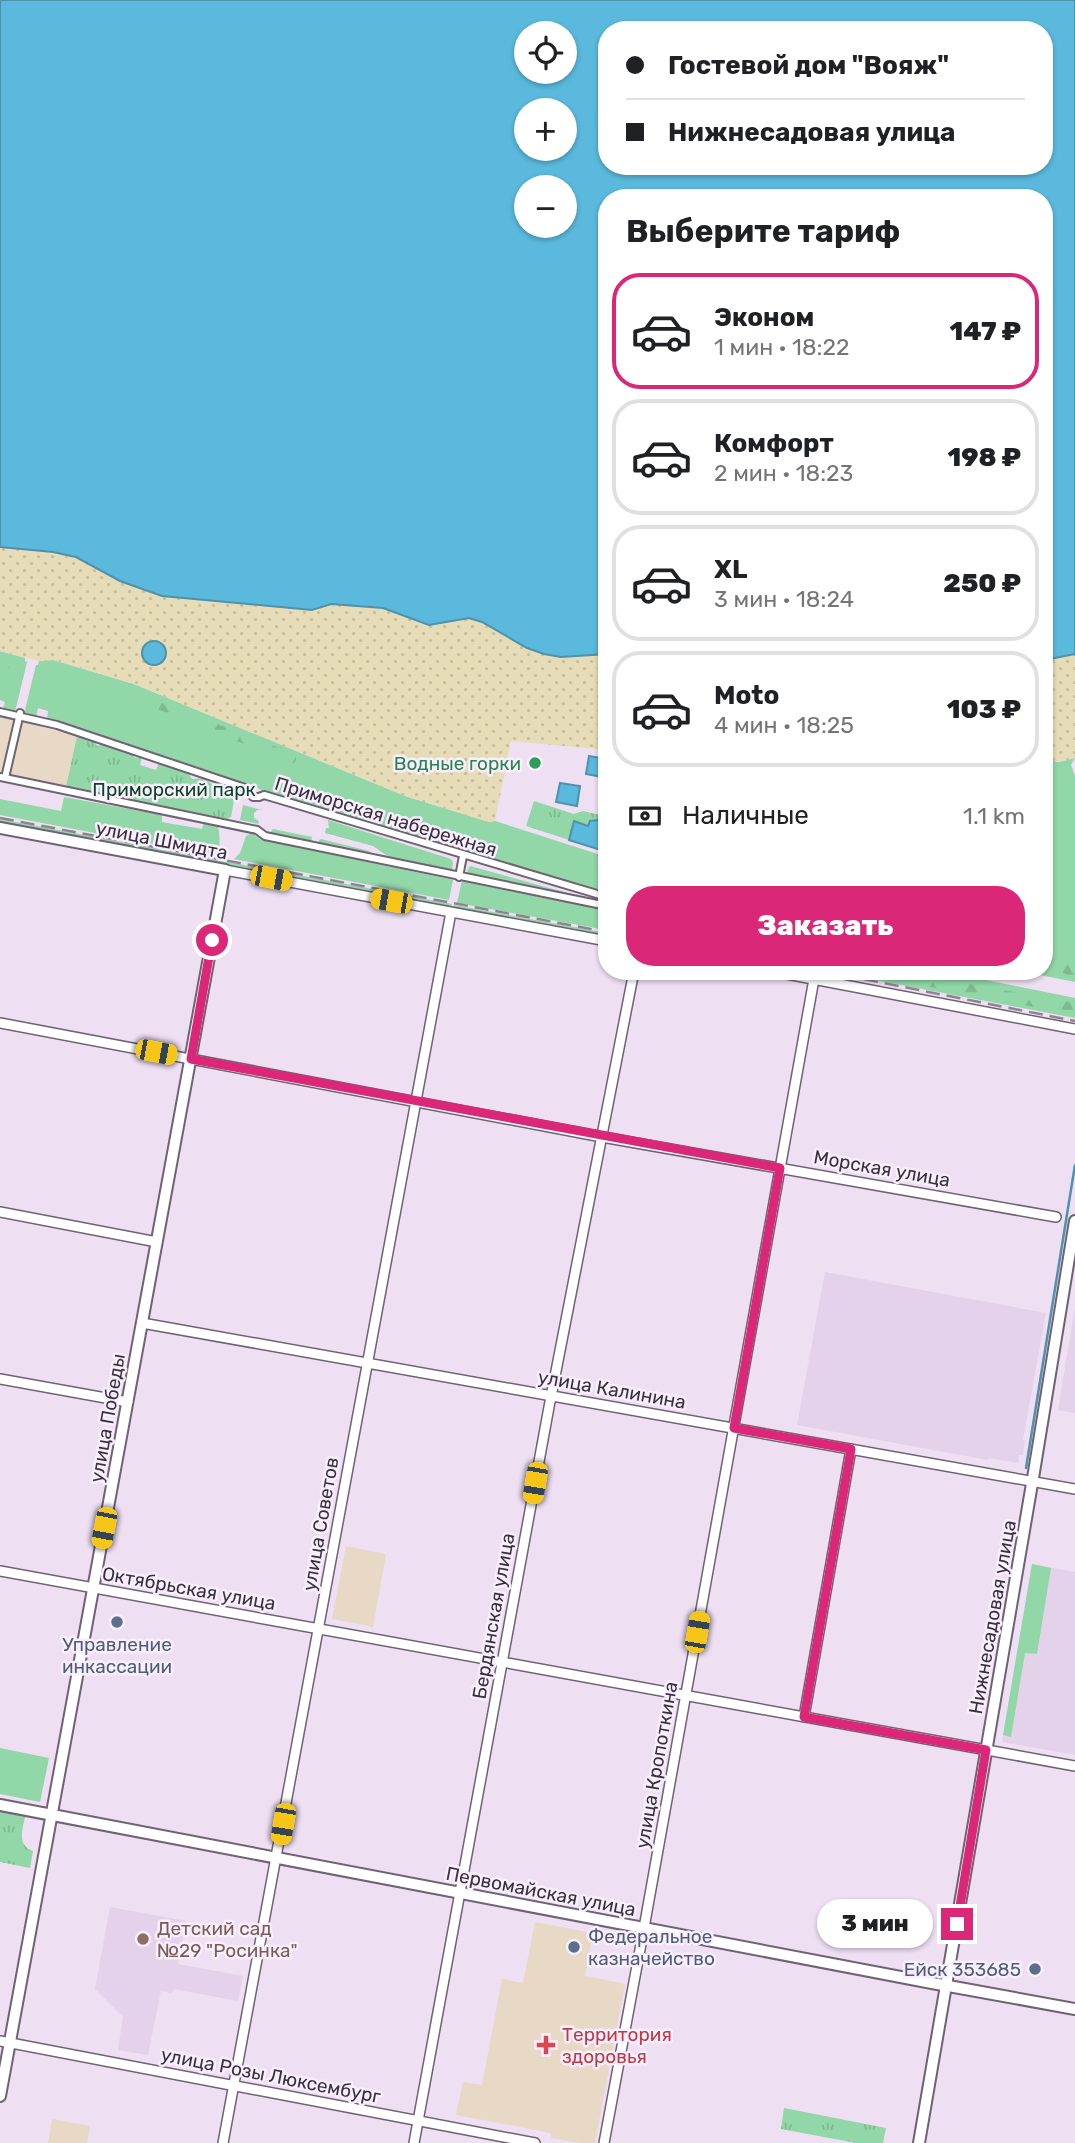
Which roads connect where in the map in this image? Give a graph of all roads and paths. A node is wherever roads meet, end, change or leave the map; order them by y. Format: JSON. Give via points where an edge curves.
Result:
{"nodes":[{"id":1,"x":0,"y":712,"type":"edge"},
{"id":2,"x":19,"y":715,"type":"junction"},
{"id":3,"x":2,"y":778,"type":"edge"},
{"id":4,"x":0,"y":828,"type":"edge"},
{"id":5,"x":463,"y":856,"type":"junction"},
{"id":6,"x":225,"y":870,"type":"junction"},
{"id":7,"x":459,"y":877,"type":"junction"},
{"id":8,"x":598,"y":894,"type":"edge"},
{"id":9,"x":598,"y":904,"type":"edge"},
{"id":10,"x":451,"y":912,"type":"junction"},
{"id":11,"x":598,"y":939,"type":"edge"},
{"id":12,"x":632,"y":980,"type":"edge"},
{"id":13,"x":814,"y":980,"type":"edge"},
{"id":14,"x":819,"y":980,"type":"edge"},
{"id":15,"x":0,"y":1023,"type":"edge"},
{"id":16,"x":1075,"y":1030,"type":"edge"},
{"id":17,"x":191,"y":1059,"type":"junction"},
{"id":18,"x":415,"y":1102,"type":"junction"},
{"id":19,"x":601,"y":1136,"type":"junction"},
{"id":20,"x":780,"y":1168,"type":"junction"},
{"id":21,"x":0,"y":1212,"type":"edge"},
{"id":22,"x":1056,"y":1217,"type":"dead end"},
{"id":23,"x":1075,"y":1221,"type":"edge"},
{"id":24,"x":157,"y":1242,"type":"junction"},
{"id":25,"x":142,"y":1323,"type":"junction"},
{"id":26,"x":367,"y":1363,"type":"junction"},
{"id":27,"x":0,"y":1379,"type":"edge"},
{"id":28,"x":551,"y":1396,"type":"junction"},
{"id":29,"x":128,"y":1402,"type":"junction"},
{"id":30,"x":734,"y":1428,"type":"junction"},
{"id":31,"x":851,"y":1449,"type":"junction"},
{"id":32,"x":1033,"y":1481,"type":"junction"},
{"id":33,"x":1075,"y":1489,"type":"edge"},
{"id":34,"x":0,"y":1571,"type":"edge"},
{"id":35,"x":93,"y":1588,"type":"junction"},
{"id":36,"x":319,"y":1629,"type":"junction"},
{"id":37,"x":502,"y":1662,"type":"junction"},
{"id":38,"x":686,"y":1696,"type":"junction"},
{"id":39,"x":804,"y":1717,"type":"junction"},
{"id":40,"x":986,"y":1750,"type":"junction"},
{"id":41,"x":1075,"y":1766,"type":"edge"},
{"id":42,"x":0,"y":1805,"type":"edge"},
{"id":43,"x":52,"y":1815,"type":"junction"},
{"id":44,"x":276,"y":1858,"type":"junction"},
{"id":45,"x":460,"y":1893,"type":"junction"},
{"id":46,"x":644,"y":1928,"type":"junction"},
{"id":47,"x":946,"y":1986,"type":"junction"},
{"id":48,"x":1075,"y":2008,"type":"edge"},
{"id":49,"x":5,"y":2041,"type":"edge"},
{"id":50,"x":234,"y":2085,"type":"junction"},
{"id":51,"x":0,"y":2096,"type":"edge"},
{"id":52,"x":418,"y":2121,"type":"junction"},
{"id":53,"x":223,"y":2143,"type":"edge"},
{"id":54,"x":414,"y":2143,"type":"edge"},
{"id":55,"x":535,"y":2143,"type":"edge"},
{"id":56,"x":604,"y":2143,"type":"edge"},
{"id":57,"x":919,"y":2143,"type":"edge"}],
"edges":[{"from":1,"to":2,"type":"street","name":"Приморская набережная"},
{"from":2,"to":3,"type":"street"},
{"from":2,"to":5,"type":"street","name":"Приморская набережная","via":[[245,788],[253,797],[264,794]]},
{"from":3,"to":7,"type":"street"},
{"from":4,"to":6,"type":"street","name":"улица Шмидта"},
{"from":5,"to":7,"type":"street"},
{"from":5,"to":8,"type":"street","name":"Приморская набережная"},
{"from":6,"to":10,"type":"street","name":"улица Шмидта"},
{"from":6,"to":17,"type":"street","name":"улица Победы"},
{"from":7,"to":9,"type":"street"},
{"from":10,"to":11,"type":"street","name":"улица Шмидта"},
{"from":10,"to":18,"type":"street","name":"улица Советов"},
{"from":12,"to":19,"type":"street","name":"Бердянская улица"},
{"from":13,"to":20,"type":"street","name":"улица Кропоткина"},
{"from":14,"to":16,"type":"street"},
{"from":15,"to":17,"type":"street","name":"Морская улица"},
{"from":17,"to":18,"type":"street","name":"Морская улица"},
{"from":17,"to":24,"type":"street","name":"улица Победы"},
{"from":18,"to":19,"type":"street","name":"Морская улица"},
{"from":18,"to":26,"type":"street","name":"улица Советов"},
{"from":19,"to":20,"type":"street","name":"Морская улица"},
{"from":19,"to":28,"type":"street","name":"Бердянская улица"},
{"from":20,"to":22,"type":"street","name":"Морская улица"},
{"from":20,"to":30,"type":"street","name":"улица Кропоткина"},
{"from":21,"to":24,"type":"street"},
{"from":23,"to":32,"type":"street","name":"Нижнесадовая улица"},
{"from":24,"to":25,"type":"street","name":"улица Победы"},
{"from":25,"to":26,"type":"street","name":"улица Калинина"},
{"from":25,"to":29,"type":"street","name":"улица Победы"},
{"from":26,"to":28,"type":"street","name":"улица Калинина"},
{"from":26,"to":36,"type":"street","name":"улица Советов"},
{"from":27,"to":29,"type":"street"},
{"from":28,"to":30,"type":"street","name":"улица Калинина"},
{"from":28,"to":37,"type":"street","name":"Бердянская улица"},
{"from":29,"to":35,"type":"street","name":"улица Победы"},
{"from":30,"to":31,"type":"street","name":"улица Калинина"},
{"from":30,"to":38,"type":"street","name":"улица Кропоткина"},
{"from":31,"to":32,"type":"street","name":"улица Калинина"},
{"from":31,"to":39,"type":"street"},
{"from":32,"to":33,"type":"street","name":"улица Калинина"},
{"from":32,"to":40,"type":"street","name":"Нижнесадовая улица"},
{"from":34,"to":35,"type":"street","name":"Октябрьская улица"},
{"from":35,"to":36,"type":"street","name":"Октябрьская улица"},
{"from":35,"to":43,"type":"street","name":"улица Победы"},
{"from":36,"to":37,"type":"street","name":"Октябрьская улица"},
{"from":36,"to":44,"type":"street","name":"улица Советов"},
{"from":37,"to":38,"type":"street","name":"Октябрьская улица"},
{"from":37,"to":45,"type":"street","name":"Бердянская улица"},
{"from":38,"to":39,"type":"street","name":"Октябрьская улица"},
{"from":38,"to":46,"type":"street","name":"улица Кропоткина"},
{"from":39,"to":40,"type":"street","name":"Октябрьская улица"},
{"from":40,"to":41,"type":"street","name":"Октябрьская улица"},
{"from":40,"to":47,"type":"street","name":"Нижнесадовая улица"},
{"from":42,"to":43,"type":"street","name":"Первомайская улица"},
{"from":43,"to":44,"type":"street","name":"Первомайская улица"},
{"from":43,"to":49,"type":"street","name":"улица Победы"},
{"from":44,"to":45,"type":"street","name":"Первомайская улица"},
{"from":44,"to":50,"type":"street","name":"улица Советов"},
{"from":45,"to":46,"type":"street","name":"Первомайская улица"},
{"from":45,"to":52,"type":"street","name":"Бердянская улица"},
{"from":46,"to":47,"type":"street","name":"Первомайская улица"},
{"from":46,"to":56,"type":"street","name":"улица Кропоткина"},
{"from":47,"to":48,"type":"street","name":"Первомайская улица"},
{"from":47,"to":57,"type":"street","name":"Нижнесадовая улица"},
{"from":49,"to":50,"type":"street","name":"улица Розы Люксембург"},
{"from":49,"to":51,"type":"street","name":"улица Победы"},
{"from":50,"to":52,"type":"street","name":"улица Розы Люксембург"},
{"from":50,"to":53,"type":"street","name":"улица Советов"},
{"from":52,"to":54,"type":"street","name":"Бердянская улица"},
{"from":52,"to":55,"type":"street","name":"улица Розы Люксембург"}]}
